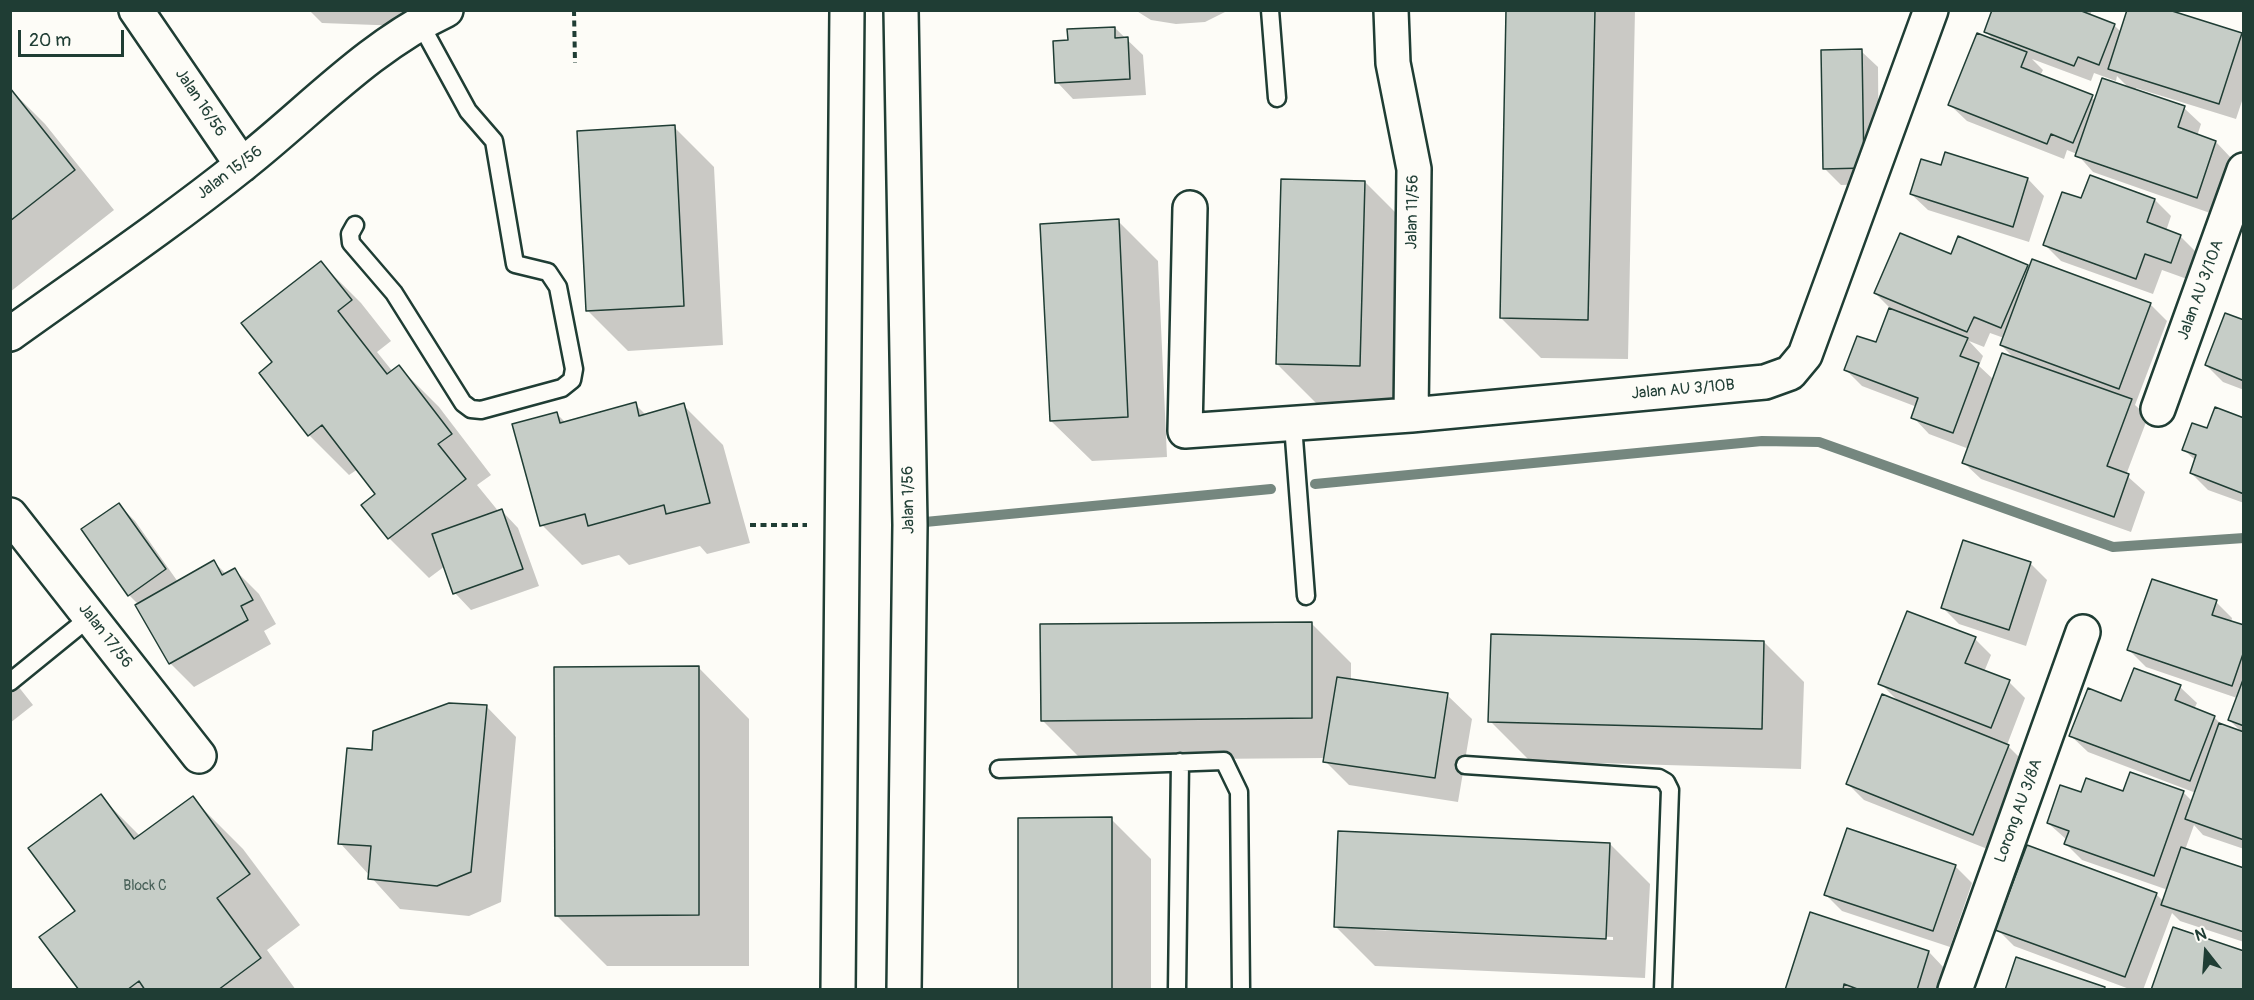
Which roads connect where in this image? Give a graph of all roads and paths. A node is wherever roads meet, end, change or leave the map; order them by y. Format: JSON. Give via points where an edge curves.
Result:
{"nodes":[{"id":1,"x":136,"y":10,"type":"edge"},
{"id":2,"x":574,"y":10,"type":"edge"},
{"id":3,"x":847,"y":10,"type":"edge"},
{"id":4,"x":901,"y":10,"type":"edge"},
{"id":5,"x":1270,"y":10,"type":"edge"},
{"id":6,"x":1391,"y":10,"type":"edge"},
{"id":7,"x":1931,"y":10,"type":"edge"},
{"id":8,"x":433,"y":16,"type":"edge"},
{"id":9,"x":576,"y":63,"type":"dead end"},
{"id":10,"x":1277,"y":98,"type":"dead end"},
{"id":11,"x":242,"y":165,"type":"junction"},
{"id":12,"x":2244,"y":170,"type":"edge"},
{"id":13,"x":1190,"y":208,"type":"dead end"},
{"id":14,"x":355,"y":225,"type":"dead end"},
{"id":15,"x":10,"y":334,"type":"edge"},
{"id":16,"x":2158,"y":409,"type":"dead end"},
{"id":17,"x":1411,"y":415,"type":"junction"},
{"id":18,"x":1293,"y":425,"type":"junction"},
{"id":19,"x":10,"y":515,"type":"edge"},
{"id":20,"x":750,"y":525,"type":"dead end"},
{"id":21,"x":842,"y":525,"type":"junction"},
{"id":22,"x":1306,"y":596,"type":"dead end"},
{"id":23,"x":90,"y":617,"type":"junction"},
{"id":24,"x":2083,"y":632,"type":"dead end"},
{"id":25,"x":12,"y":677,"type":"edge"},
{"id":26,"x":199,"y":756,"type":"dead end"},
{"id":27,"x":1180,"y":762,"type":"junction"},
{"id":28,"x":1465,"y":765,"type":"dead end"},
{"id":29,"x":999,"y":769,"type":"dead end"},
{"id":30,"x":838,"y":990,"type":"edge"},
{"id":31,"x":904,"y":990,"type":"edge"},
{"id":32,"x":1177,"y":990,"type":"edge"},
{"id":33,"x":1241,"y":990,"type":"edge"},
{"id":34,"x":1663,"y":990,"type":"edge"},
{"id":35,"x":1955,"y":990,"type":"edge"}],
"edges":[{"from":1,"to":11,"type":"street","name":"Jalan 16/56"},
{"from":2,"to":9,"type":"path"},
{"from":3,"to":21,"type":"street"},
{"from":4,"to":31,"type":"street","name":"Jalan 1/56","via":[[910,525]]},
{"from":5,"to":10,"type":"lane"},
{"from":6,"to":17,"type":"street","name":"Jalan 11/56","via":[[1393,63],[1414,169]]},
{"from":7,"to":17,"type":"street","name":"Jalan AU 3/10B","via":[[1805,356],[1790,373],[1765,382]]},
{"from":8,"to":11,"type":"street","name":"Jalan 15/56","via":[[352,72]]},
{"from":8,"to":14,"type":"lane","via":[[468,111],[494,141],[515,264],[548,272],[558,286],[574,369],[572,380],[562,388],[481,410],[471,409],[463,403],[394,293],[351,243]]},
{"from":11,"to":15,"type":"street","name":"Jalan 15/56"},
{"from":12,"to":16,"type":"street","name":"Jalan AU 3/10A"},
{"from":13,"to":18,"type":"street","name":"Jalan AU 3/10B","via":[[1185,431]]},
{"from":17,"to":18,"type":"street","name":"Jalan AU 3/10B"},
{"from":18,"to":22,"type":"lane"},
{"from":19,"to":23,"type":"street","name":"Jalan 17/56"},
{"from":20,"to":21,"type":"path"},
{"from":21,"to":30,"type":"street"},
{"from":23,"to":25,"type":"lane"},
{"from":23,"to":26,"type":"street","name":"Jalan 17/56"},
{"from":24,"to":35,"type":"street","name":"Lorong AU 3/8A"},
{"from":27,"to":29,"type":"lane"},
{"from":27,"to":32,"type":"lane"},
{"from":27,"to":33,"type":"lane","via":[[1224,761],[1239,792]]},
{"from":28,"to":34,"type":"lane","via":[[1659,778],[1666,782],[1670,790]]}]}
